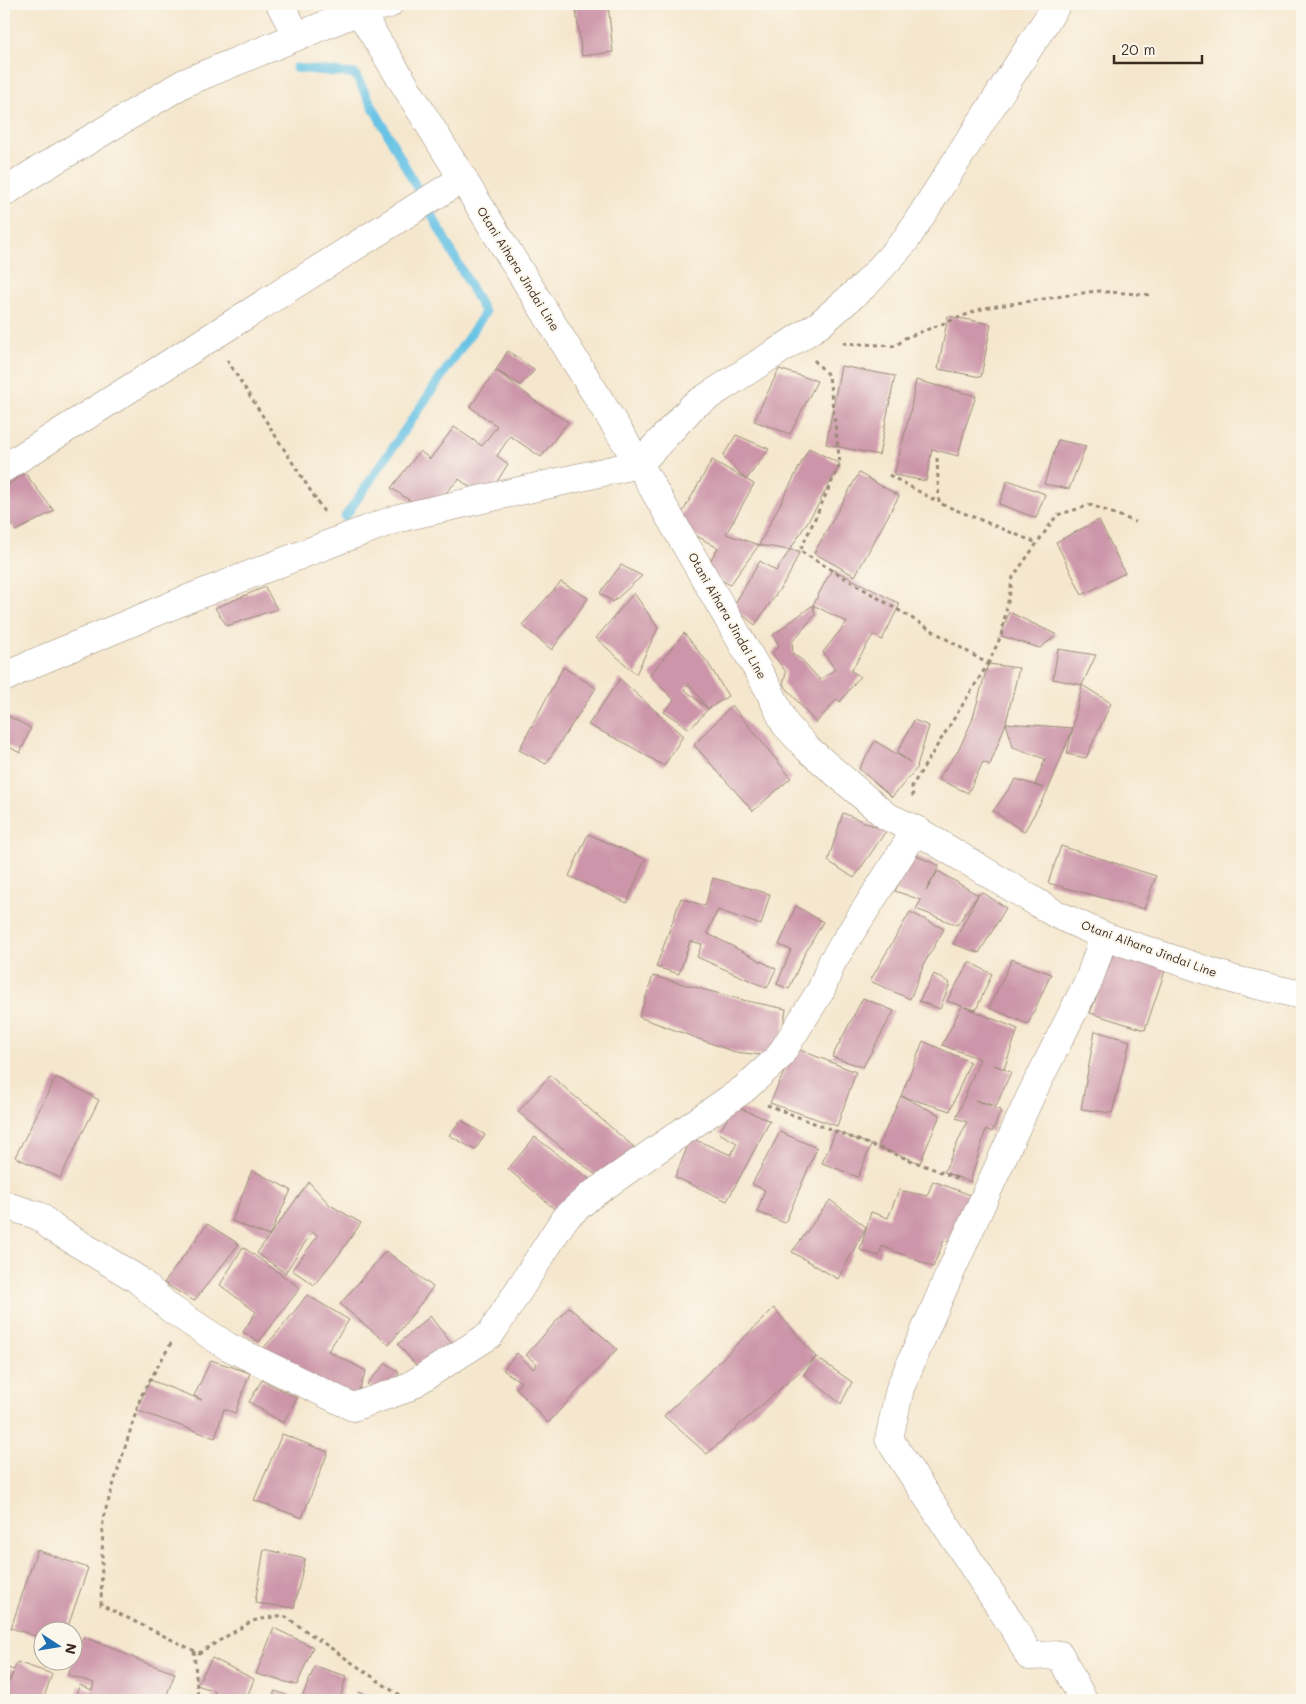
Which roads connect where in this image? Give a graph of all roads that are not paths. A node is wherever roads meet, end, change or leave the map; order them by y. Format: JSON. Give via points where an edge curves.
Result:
{"nodes":[{"id":1,"x":280,"y":4,"type":"edge"},
{"id":2,"x":389,"y":4,"type":"edge"},
{"id":3,"x":1057,"y":4,"type":"edge"},
{"id":4,"x":358,"y":8,"type":"edge"},
{"id":5,"x":297,"y":36,"type":"junction"},
{"id":6,"x":463,"y":178,"type":"junction"},
{"id":7,"x":4,"y":193,"type":"edge"},
{"id":8,"x":639,"y":464,"type":"junction"},
{"id":9,"x":4,"y":468,"type":"edge"},
{"id":10,"x":4,"y":678,"type":"edge"},
{"id":11,"x":916,"y":830,"type":"junction"},
{"id":12,"x":1104,"y":936,"type":"junction"},
{"id":13,"x":1302,"y":996,"type":"edge"},
{"id":14,"x":4,"y":1205,"type":"edge"},
{"id":15,"x":1083,"y":1700,"type":"edge"}],
"edges":[{"from":1,"to":5,"type":"street"},
{"from":2,"to":4,"type":"street"},
{"from":3,"to":8,"type":"street","via":[[904,241],[867,283],[820,324],[693,406]]},
{"from":4,"to":5,"type":"street"},
{"from":4,"to":6,"type":"street","name":"Otani Aihara Jindai Line"},
{"from":5,"to":7,"type":"street","via":[[184,83]]},
{"from":6,"to":8,"type":"street","name":"Otani Aihara Jindai Line"},
{"from":6,"to":9,"type":"street"},
{"from":8,"to":10,"type":"street","via":[[399,518],[176,604]]},
{"from":8,"to":11,"type":"street","name":"Otani Aihara Jindai Line","via":[[768,688],[785,724],[808,749],[886,816]]},
{"from":11,"to":12,"type":"street","name":"Otani Aihara Jindai Line","via":[[1056,914]]},
{"from":11,"to":14,"type":"street","via":[[832,962],[821,990],[779,1057],[738,1094],[590,1196],[565,1218],[490,1334],[404,1389],[353,1407],[227,1346],[170,1310],[137,1279],[53,1228],[39,1216]]},
{"from":12,"to":13,"type":"street","name":"Otani Aihara Jindai Line","via":[[1235,980]]},
{"from":12,"to":15,"type":"street","via":[[1089,980],[1040,1076],[900,1388],[889,1439],[1020,1636],[1030,1656],[1060,1655]]}]}
